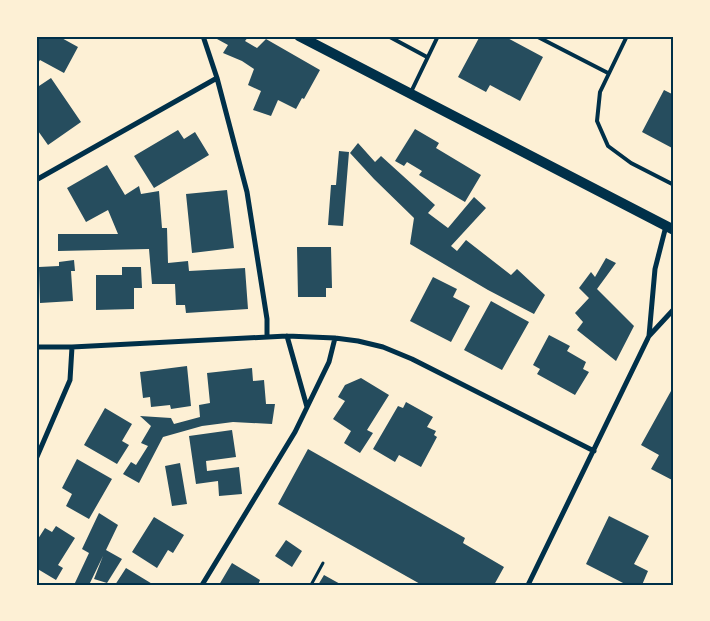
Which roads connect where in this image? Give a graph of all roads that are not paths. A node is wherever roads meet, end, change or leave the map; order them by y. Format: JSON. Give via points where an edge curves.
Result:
{"nodes":[{"id":1,"x":203,"y":36,"type":"edge"},
{"id":2,"x":299,"y":36,"type":"edge"},
{"id":3,"x":388,"y":36,"type":"edge"},
{"id":4,"x":438,"y":36,"type":"edge"},
{"id":5,"x":536,"y":36,"type":"edge"},
{"id":6,"x":627,"y":36,"type":"edge"},
{"id":7,"x":427,"y":57,"type":"junction"},
{"id":8,"x":608,"y":73,"type":"junction"},
{"id":9,"x":217,"y":78,"type":"junction"},
{"id":10,"x":410,"y":94,"type":"junction"},
{"id":11,"x":36,"y":180,"type":"edge"},
{"id":12,"x":674,"y":185,"type":"edge"},
{"id":13,"x":670,"y":228,"type":"edge"},
{"id":14,"x":674,"y":309,"type":"edge"},
{"id":15,"x":267,"y":336,"type":"junction"},
{"id":16,"x":287,"y":336,"type":"junction"},
{"id":17,"x":648,"y":336,"type":"junction"},
{"id":18,"x":335,"y":338,"type":"junction"},
{"id":19,"x":36,"y":347,"type":"edge"},
{"id":20,"x":72,"y":347,"type":"junction"},
{"id":21,"x":307,"y":407,"type":"junction"},
{"id":22,"x":594,"y":451,"type":"junction"},
{"id":23,"x":36,"y":459,"type":"edge"},
{"id":24,"x":202,"y":585,"type":"edge"},
{"id":25,"x":528,"y":585,"type":"edge"}],
"edges":[{"from":1,"to":9,"type":"street"},
{"from":2,"to":10,"type":"main road"},
{"from":3,"to":7,"type":"lane"},
{"from":4,"to":7,"type":"lane"},
{"from":5,"to":8,"type":"lane"},
{"from":6,"to":8,"type":"lane"},
{"from":7,"to":10,"type":"lane"},
{"from":8,"to":12,"type":"lane","via":[[600,92],[596,121],[608,146],[631,163]]},
{"from":9,"to":11,"type":"street"},
{"from":9,"to":15,"type":"street","via":[[247,192],[268,319]]},
{"from":10,"to":13,"type":"main road"},
{"from":13,"to":17,"type":"street","via":[[655,269]]},
{"from":14,"to":17,"type":"street"},
{"from":15,"to":16,"type":"street"},
{"from":15,"to":20,"type":"street"},
{"from":16,"to":18,"type":"street"},
{"from":16,"to":21,"type":"street"},
{"from":17,"to":22,"type":"street"},
{"from":18,"to":21,"type":"street","via":[[329,362]]},
{"from":18,"to":22,"type":"street","via":[[382,347],[412,359]]},
{"from":19,"to":20,"type":"street"},
{"from":20,"to":23,"type":"street","via":[[70,380]]},
{"from":21,"to":24,"type":"street"},
{"from":22,"to":25,"type":"street"}]}
